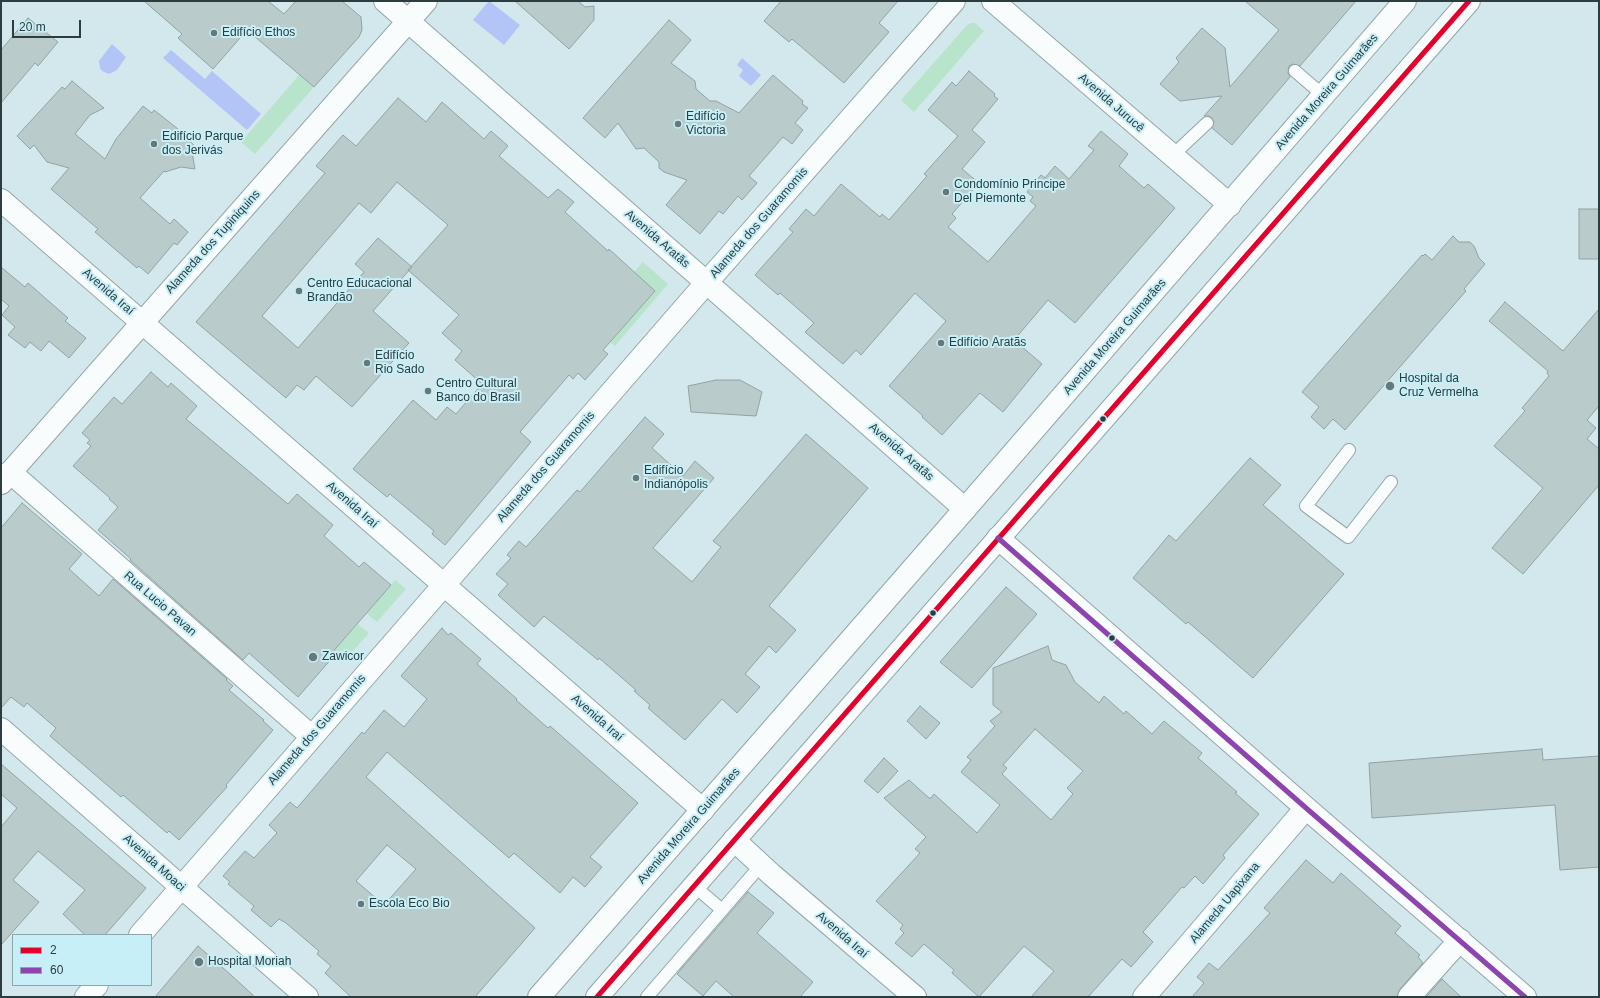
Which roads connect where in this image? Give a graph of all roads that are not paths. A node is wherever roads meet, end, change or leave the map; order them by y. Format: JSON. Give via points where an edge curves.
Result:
{"nodes":[{"id":1,"x":385,"y":1,"type":"edge"},
{"id":2,"x":426,"y":1,"type":"edge"},
{"id":3,"x":954,"y":1,"type":"edge"},
{"id":4,"x":993,"y":1,"type":"edge"},
{"id":5,"x":1405,"y":1,"type":"edge"},
{"id":6,"x":1469,"y":1,"type":"edge"},
{"id":7,"x":408,"y":21,"type":"junction"},
{"id":8,"x":1295,"y":71,"type":"dead end"},
{"id":9,"x":1324,"y":96,"type":"junction"},
{"id":10,"x":1207,"y":123,"type":"dead end"},
{"id":11,"x":1173,"y":156,"type":"junction"},
{"id":12,"x":1,"y":200,"type":"edge"},
{"id":13,"x":1230,"y":205,"type":"junction"},
{"id":14,"x":707,"y":282,"type":"junction"},
{"id":15,"x":142,"y":322,"type":"junction"},
{"id":16,"x":1348,"y":450,"type":"dead end"},
{"id":17,"x":5,"y":478,"type":"edge"},
{"id":18,"x":1391,"y":482,"type":"dead end"},
{"id":19,"x":965,"y":509,"type":"junction"},
{"id":20,"x":998,"y":538,"type":"junction"},
{"id":21,"x":444,"y":585,"type":"junction"},
{"id":22,"x":1,"y":729,"type":"edge"},
{"id":23,"x":311,"y":736,"type":"junction"},
{"id":24,"x":1306,"y":808,"type":"junction"},
{"id":25,"x":703,"y":810,"type":"junction"},
{"id":26,"x":734,"y":840,"type":"junction"},
{"id":27,"x":761,"y":865,"type":"junction"},
{"id":28,"x":694,"y":886,"type":"junction"},
{"id":29,"x":181,"y":887,"type":"junction"},
{"id":30,"x":721,"y":909,"type":"junction"},
{"id":31,"x":141,"y":934,"type":"edge"},
{"id":32,"x":1460,"y":940,"type":"junction"},
{"id":33,"x":96,"y":986,"type":"edge"},
{"id":34,"x":86,"y":997,"type":"edge"},
{"id":35,"x":307,"y":997,"type":"edge"},
{"id":36,"x":539,"y":997,"type":"edge"},
{"id":37,"x":597,"y":997,"type":"edge"},
{"id":38,"x":647,"y":997,"type":"edge"},
{"id":39,"x":915,"y":997,"type":"edge"},
{"id":40,"x":1144,"y":997,"type":"edge"},
{"id":41,"x":1409,"y":997,"type":"edge"},
{"id":42,"x":1525,"y":997,"type":"edge"}],
"edges":[{"from":1,"to":7,"type":"main road","name":"Avenida Aratãs"},
{"from":2,"to":7,"type":"main road","name":"Alameda dos Tupiniquins"},
{"from":3,"to":14,"type":"main road","name":"Alameda dos Guaramomis"},
{"from":4,"to":11,"type":"main road","name":"Avenida Jurucê"},
{"from":5,"to":9,"type":"main road","name":"Avenida Moreira Guimarães"},
{"from":6,"to":20,"type":"main road"},
{"from":7,"to":14,"type":"main road","name":"Avenida Aratãs"},
{"from":7,"to":15,"type":"main road","name":"Alameda dos Tupiniquins"},
{"from":8,"to":9,"type":"lane"},
{"from":9,"to":13,"type":"main road","name":"Avenida Moreira Guimarães"},
{"from":10,"to":11,"type":"lane"},
{"from":11,"to":13,"type":"main road","name":"Avenida Jurucê"},
{"from":12,"to":15,"type":"main road","name":"Avenida Iraí"},
{"from":13,"to":19,"type":"main road","name":"Avenida Moreira Guimarães"},
{"from":14,"to":19,"type":"main road","name":"Avenida Aratãs"},
{"from":14,"to":21,"type":"main road","name":"Alameda dos Guaramomis"},
{"from":15,"to":17,"type":"main road","name":"Alameda dos Tupiniquins"},
{"from":15,"to":21,"type":"main road","name":"Avenida Iraí"},
{"from":16,"to":18,"type":"lane","via":[[1306,506],[1348,537]]},
{"from":17,"to":23,"type":"main road","name":"Rua Lucio Pavan"},
{"from":19,"to":25,"type":"main road","name":"Avenida Moreira Guimarães"},
{"from":20,"to":24,"type":"main road"},
{"from":20,"to":26,"type":"main road"},
{"from":21,"to":23,"type":"main road","name":"Alameda dos Guaramomis"},
{"from":21,"to":25,"type":"main road","name":"Avenida Iraí"},
{"from":22,"to":29,"type":"main road","name":"Avenida Moaci"},
{"from":23,"to":29,"type":"main road","name":"Alameda dos Guaramomis"},
{"from":24,"to":32,"type":"main road"},
{"from":24,"to":40,"type":"main road","name":"Alameda Uapixana"},
{"from":25,"to":36,"type":"main road","name":"Avenida Moreira Guimarães"},
{"from":26,"to":27,"type":"main road","name":"Avenida Iraí"},
{"from":26,"to":28,"type":"main road"},
{"from":27,"to":30,"type":"lane"},
{"from":27,"to":39,"type":"main road","name":"Avenida Iraí"},
{"from":28,"to":30,"type":"lane"},
{"from":28,"to":37,"type":"main road"},
{"from":29,"to":31,"type":"main road","name":"Alameda dos Guaramomis"},
{"from":29,"to":35,"type":"main road","name":"Avenida Moaci"},
{"from":30,"to":38,"type":"lane"},
{"from":32,"to":41,"type":"main road"},
{"from":32,"to":42,"type":"main road"},
{"from":33,"to":34,"type":"main road"}]}
